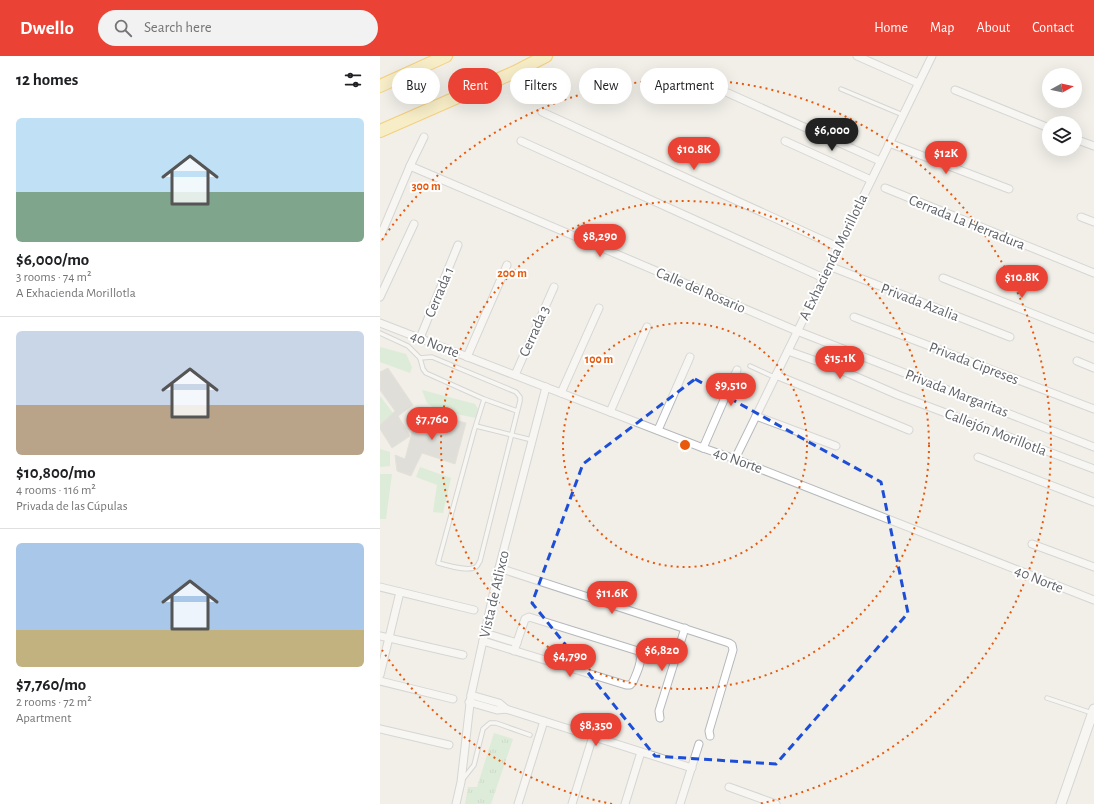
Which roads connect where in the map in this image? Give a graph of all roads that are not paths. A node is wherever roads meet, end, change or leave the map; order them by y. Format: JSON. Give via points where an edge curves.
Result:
{"nodes":[{"id":1,"x":446,"y":56,"type":"edge"},
{"id":2,"x":546,"y":56,"type":"edge"},
{"id":3,"x":857,"y":56,"type":"edge"},
{"id":4,"x":932,"y":56,"type":"edge"},
{"id":5,"x":918,"y":83,"type":"junction"},
{"id":6,"x":380,"y":86,"type":"edge"},
{"id":7,"x":841,"y":89,"type":"dead end"},
{"id":8,"x":955,"y":90,"type":"dead end"},
{"id":9,"x":728,"y":93,"type":"dead end"},
{"id":10,"x":542,"y":112,"type":"dead end"},
{"id":11,"x":903,"y":115,"type":"junction"},
{"id":12,"x":1042,"y":125,"type":"edge"},
{"id":13,"x":380,"y":131,"type":"edge"},
{"id":14,"x":424,"y":138,"type":"dead end"},
{"id":15,"x":521,"y":141,"type":"dead end"},
{"id":16,"x":785,"y":141,"type":"dead end"},
{"id":17,"x":1082,"y":142,"type":"edge"},
{"id":18,"x":889,"y":143,"type":"junction"},
{"id":19,"x":1094,"y":146,"type":"edge"},
{"id":20,"x":880,"y":161,"type":"junction"},
{"id":21,"x":410,"y":166,"type":"junction"},
{"id":22,"x":871,"y":180,"type":"junction"},
{"id":23,"x":885,"y":188,"type":"dead end"},
{"id":24,"x":1009,"y":189,"type":"dead end"},
{"id":25,"x":1081,"y":217,"type":"dead end"},
{"id":26,"x":1094,"y":222,"type":"edge"},
{"id":27,"x":414,"y":224,"type":"dead end"},
{"id":28,"x":380,"y":236,"type":"edge"},
{"id":29,"x":458,"y":245,"type":"dead end"},
{"id":30,"x":838,"y":247,"type":"junction"},
{"id":31,"x":506,"y":266,"type":"dead end"},
{"id":32,"x":829,"y":266,"type":"junction"},
{"id":33,"x":1094,"y":273,"type":"edge"},
{"id":34,"x":943,"y":278,"type":"dead end"},
{"id":35,"x":823,"y":279,"type":"junction"},
{"id":36,"x":554,"y":287,"type":"dead end"},
{"id":37,"x":380,"y":297,"type":"edge"},
{"id":38,"x":599,"y":308,"type":"dead end"},
{"id":39,"x":854,"y":317,"type":"dead end"},
{"id":40,"x":380,"y":323,"type":"edge"},
{"id":41,"x":646,"y":327,"type":"dead end"},
{"id":42,"x":797,"y":332,"type":"junction"},
{"id":43,"x":380,"y":334,"type":"edge"},
{"id":44,"x":1010,"y":337,"type":"dead end"},
{"id":45,"x":420,"y":338,"type":"junction"},
{"id":46,"x":1094,"y":338,"type":"edge"},
{"id":47,"x":788,"y":351,"type":"junction"},
{"id":48,"x":467,"y":357,"type":"junction"},
{"id":49,"x":690,"y":357,"type":"dead end"},
{"id":50,"x":420,"y":358,"type":"junction"},
{"id":51,"x":1077,"y":361,"type":"dead end"},
{"id":52,"x":750,"y":366,"type":"dead end"},
{"id":53,"x":1094,"y":368,"type":"edge"},
{"id":54,"x":737,"y":370,"type":"dead end"},
{"id":55,"x":515,"y":375,"type":"junction"},
{"id":56,"x":776,"y":376,"type":"junction"},
{"id":57,"x":546,"y":387,"type":"junction"},
{"id":58,"x":561,"y":393,"type":"junction"},
{"id":59,"x":484,"y":399,"type":"junction"},
{"id":60,"x":1094,"y":410,"type":"edge"},
{"id":61,"x":518,"y":411,"type":"junction"},
{"id":62,"x":610,"y":412,"type":"junction"},
{"id":63,"x":756,"y":416,"type":"junction"},
{"id":64,"x":476,"y":426,"type":"junction"},
{"id":65,"x":658,"y":430,"type":"junction"},
{"id":66,"x":909,"y":430,"type":"dead end"},
{"id":67,"x":512,"y":436,"type":"junction"},
{"id":68,"x":532,"y":440,"type":"junction"},
{"id":69,"x":836,"y":446,"type":"dead end"},
{"id":70,"x":1094,"y":447,"type":"edge"},
{"id":71,"x":703,"y":448,"type":"junction"},
{"id":72,"x":978,"y":457,"type":"dead end"},
{"id":73,"x":735,"y":459,"type":"junction"},
{"id":74,"x":1094,"y":469,"type":"edge"},
{"id":75,"x":1094,"y":502,"type":"edge"},
{"id":76,"x":1032,"y":544,"type":"dead end"},
{"id":77,"x":1094,"y":567,"type":"edge"},
{"id":78,"x":499,"y":568,"type":"junction"},
{"id":79,"x":380,"y":587,"type":"edge"},
{"id":80,"x":400,"y":592,"type":"junction"},
{"id":81,"x":1094,"y":600,"type":"edge"},
{"id":82,"x":474,"y":610,"type":"dead end"},
{"id":83,"x":685,"y":628,"type":"junction"},
{"id":84,"x":485,"y":633,"type":"junction"},
{"id":85,"x":380,"y":636,"type":"edge"},
{"id":86,"x":389,"y":638,"type":"junction"},
{"id":87,"x":483,"y":641,"type":"junction"},
{"id":88,"x":517,"y":642,"type":"junction"},
{"id":89,"x":514,"y":650,"type":"junction"},
{"id":90,"x":463,"y":655,"type":"dead end"},
{"id":91,"x":380,"y":675,"type":"edge"},
{"id":92,"x":380,"y":681,"type":"edge"},
{"id":93,"x":471,"y":694,"type":"junction"},
{"id":94,"x":1047,"y":698,"type":"dead end"},
{"id":95,"x":453,"y":699,"type":"dead end"},
{"id":96,"x":469,"y":702,"type":"junction"},
{"id":97,"x":506,"y":709,"type":"junction"},
{"id":98,"x":1093,"y":711,"type":"edge"},
{"id":99,"x":660,"y":718,"type":"dead end"},
{"id":100,"x":544,"y":721,"type":"junction"},
{"id":101,"x":380,"y":729,"type":"edge"},
{"id":102,"x":530,"y":735,"type":"dead end"},
{"id":103,"x":593,"y":736,"type":"junction"},
{"id":104,"x":710,"y":736,"type":"dead end"},
{"id":105,"x":449,"y":744,"type":"dead end"},
{"id":106,"x":699,"y":744,"type":"dead end"},
{"id":107,"x":641,"y":752,"type":"junction"},
{"id":108,"x":692,"y":768,"type":"junction"},
{"id":109,"x":461,"y":782,"type":"junction"},
{"id":110,"x":729,"y":787,"type":"dead end"},
{"id":111,"x":456,"y":804,"type":"edge"},
{"id":112,"x":518,"y":804,"type":"edge"},
{"id":113,"x":572,"y":804,"type":"edge"},
{"id":114,"x":625,"y":804,"type":"edge"},
{"id":115,"x":680,"y":804,"type":"edge"},
{"id":116,"x":776,"y":804,"type":"edge"},
{"id":117,"x":1061,"y":804,"type":"edge"}],
"edges":[{"from":1,"to":6,"type":"highway"},
{"from":2,"to":13,"type":"highway"},
{"from":3,"to":5,"type":"street"},
{"from":4,"to":5,"type":"street","name":"A Exhacienda Morillotla"},
{"from":5,"to":11,"type":"street","name":"A Exhacienda Morillotla"},
{"from":7,"to":11,"type":"lane"},
{"from":8,"to":12,"type":"street"},
{"from":9,"to":20,"type":"street"},
{"from":10,"to":30,"type":"street"},
{"from":11,"to":18,"type":"street","name":"A Exhacienda Morillotla"},
{"from":14,"to":21,"type":"street"},
{"from":15,"to":35,"type":"street"},
{"from":16,"to":22,"type":"street"},
{"from":17,"to":19,"type":"street"},
{"from":18,"to":20,"type":"street","name":"A Exhacienda Morillotla"},
{"from":18,"to":24,"type":"street"},
{"from":20,"to":22,"type":"street","name":"A Exhacienda Morillotla"},
{"from":21,"to":28,"type":"street"},
{"from":21,"to":42,"type":"street","name":"Calle del Rosario"},
{"from":22,"to":30,"type":"street","name":"A Exhacienda Morillotla"},
{"from":23,"to":33,"type":"street","name":"Cerrada La Herradura"},
{"from":25,"to":26,"type":"street"},
{"from":27,"to":37,"type":"street"},
{"from":29,"to":45,"type":"street","name":"Cerrada 1"},
{"from":30,"to":32,"type":"street","name":"A Exhacienda Morillotla"},
{"from":31,"to":48,"type":"street"},
{"from":32,"to":35,"type":"street","name":"A Exhacienda Morillotla"},
{"from":32,"to":44,"type":"street","name":"Privada Azalia"},
{"from":34,"to":46,"type":"street"},
{"from":35,"to":42,"type":"street","name":"A Exhacienda Morillotla"},
{"from":36,"to":55,"type":"street","name":"Cerrada 3"},
{"from":38,"to":58,"type":"street"},
{"from":39,"to":60,"type":"street","name":"Privada Cipreses"},
{"from":40,"to":45,"type":"street","name":"40 Norte"},
{"from":41,"to":62,"type":"street"},
{"from":42,"to":47,"type":"street","name":"A Exhacienda Morillotla"},
{"from":42,"to":70,"type":"street","name":"Privada Margaritas"},
{"from":43,"to":50,"type":"lane","via":[[408,346]]},
{"from":45,"to":48,"type":"street","name":"40 Norte"},
{"from":47,"to":56,"type":"street","name":"A Exhacienda Morillotla"},
{"from":47,"to":74,"type":"street","name":"Callejón Morillotla"},
{"from":48,"to":55,"type":"street","name":"40 Norte"},
{"from":49,"to":65,"type":"street"},
{"from":50,"to":59,"type":"lane","via":[[426,373]]},
{"from":50,"to":61,"type":"lane","via":[[432,357],[516,392],[520,397]]},
{"from":51,"to":53,"type":"street"},
{"from":52,"to":56,"type":"lane"},
{"from":54,"to":71,"type":"street"},
{"from":55,"to":57,"type":"street","name":"40 Norte"},
{"from":56,"to":63,"type":"street","name":"A Exhacienda Morillotla"},
{"from":56,"to":66,"type":"street"},
{"from":57,"to":58,"type":"street","name":"40 Norte"},
{"from":57,"to":68,"type":"street","name":"Vista de Atlixco"},
{"from":58,"to":62,"type":"street","name":"40 Norte"},
{"from":59,"to":61,"type":"lane"},
{"from":59,"to":64,"type":"lane"},
{"from":61,"to":67,"type":"lane"},
{"from":62,"to":65,"type":"street","name":"40 Norte"},
{"from":63,"to":69,"type":"street"},
{"from":63,"to":73,"type":"street","name":"A Exhacienda Morillotla"},
{"from":64,"to":67,"type":"lane"},
{"from":64,"to":67,"type":"lane","via":[[438,563],[456,568],[476,567],[480,561]]},
{"from":65,"to":71,"type":"street","name":"40 Norte"},
{"from":67,"to":68,"type":"lane"},
{"from":68,"to":78,"type":"street","name":"Vista de Atlixco"},
{"from":71,"to":73,"type":"street","name":"40 Norte"},
{"from":72,"to":75,"type":"street"},
{"from":73,"to":81,"type":"street","name":"40 Norte"},
{"from":76,"to":77,"type":"street"},
{"from":78,"to":83,"type":"street"},
{"from":78,"to":84,"type":"street","name":"Vista de Atlixco"},
{"from":79,"to":80,"type":"street"},
{"from":80,"to":82,"type":"street"},
{"from":80,"to":86,"type":"street"},
{"from":83,"to":99,"type":"street","via":[[659,711]]},
{"from":83,"to":104,"type":"street","via":[[732,645],[733,650],[709,731]]},
{"from":84,"to":87,"type":"street","name":"Vista de Atlixco"},
{"from":84,"to":88,"type":"street"},
{"from":85,"to":86,"type":"street"},
{"from":86,"to":90,"type":"street"},
{"from":86,"to":91,"type":"street"},
{"from":87,"to":89,"type":"street"},
{"from":87,"to":93,"type":"street","name":"Vista de Atlixco"},
{"from":88,"to":89,"type":"street"},
{"from":88,"to":89,"type":"street","via":[[525,619],[529,617],[638,651],[641,658],[630,686]]},
{"from":92,"to":95,"type":"street"},
{"from":93,"to":96,"type":"street","name":"Vista de Atlixco"},
{"from":93,"to":97,"type":"street","via":[[499,703]]},
{"from":94,"to":98,"type":"lane"},
{"from":96,"to":97,"type":"street","via":[[497,710]]},
{"from":96,"to":109,"type":"street","name":"Vista de Atlixco"},
{"from":97,"to":100,"type":"street"},
{"from":98,"to":117,"type":"street"},
{"from":100,"to":103,"type":"street"},
{"from":100,"to":112,"type":"street"},
{"from":101,"to":105,"type":"street"},
{"from":102,"to":109,"type":"lane","via":[[490,723],[483,729],[474,765]]},
{"from":103,"to":107,"type":"street"},
{"from":103,"to":113,"type":"street"},
{"from":106,"to":108,"type":"street"},
{"from":107,"to":108,"type":"street"},
{"from":107,"to":114,"type":"street"},
{"from":108,"to":115,"type":"street"},
{"from":109,"to":111,"type":"street","name":"Vista de Atlixco"},
{"from":110,"to":116,"type":"street"}]}
